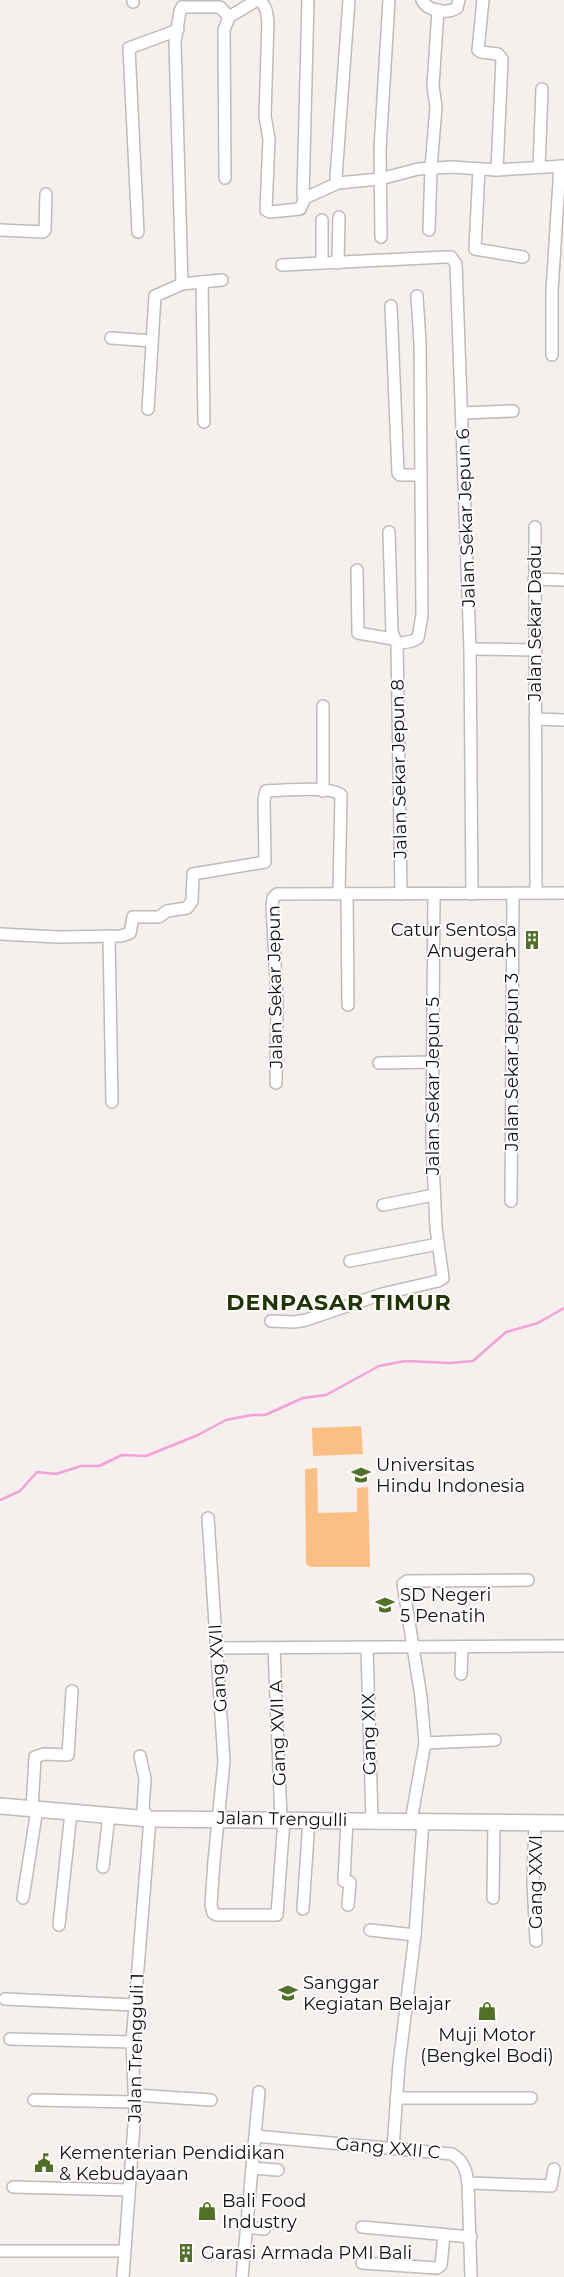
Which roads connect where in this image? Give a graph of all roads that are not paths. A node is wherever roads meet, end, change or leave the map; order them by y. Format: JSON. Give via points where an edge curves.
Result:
{"nodes":[{"id":1,"x":257,"y":0,"type":"edge"},
{"id":2,"x":261,"y":0,"type":"edge"},
{"id":3,"x":308,"y":0,"type":"edge"},
{"id":4,"x":349,"y":0,"type":"edge"},
{"id":5,"x":389,"y":0,"type":"edge"},
{"id":6,"x":422,"y":0,"type":"edge"},
{"id":7,"x":459,"y":0,"type":"edge"},
{"id":8,"x":483,"y":0,"type":"edge"},
{"id":9,"x":438,"y":10,"type":"junction"},
{"id":10,"x":229,"y":17,"type":"junction"},
{"id":11,"x":178,"y":30,"type":"junction"},
{"id":12,"x":542,"y":89,"type":"dead end"},
{"id":13,"x":562,"y":166,"type":"edge"},
{"id":14,"x":539,"y":167,"type":"junction"},
{"id":15,"x":431,"y":168,"type":"junction"},
{"id":16,"x":479,"y":169,"type":"junction"},
{"id":17,"x":497,"y":170,"type":"junction"},
{"id":18,"x":225,"y":178,"type":"dead end"},
{"id":19,"x":380,"y":179,"type":"junction"},
{"id":20,"x":338,"y":184,"type":"junction"},
{"id":21,"x":46,"y":194,"type":"dead end"},
{"id":22,"x":306,"y":198,"type":"junction"},
{"id":23,"x":338,"y":217,"type":"dead end"},
{"id":24,"x":322,"y":220,"type":"dead end"},
{"id":25,"x":0,"y":230,"type":"edge"},
{"id":26,"x":429,"y":230,"type":"dead end"},
{"id":27,"x":138,"y":232,"type":"dead end"},
{"id":28,"x":381,"y":237,"type":"dead end"},
{"id":29,"x":523,"y":257,"type":"dead end"},
{"id":30,"x":338,"y":263,"type":"junction"},
{"id":31,"x":322,"y":264,"type":"junction"},
{"id":32,"x":282,"y":265,"type":"dead end"},
{"id":33,"x":222,"y":280,"type":"dead end"},
{"id":34,"x":202,"y":282,"type":"junction"},
{"id":35,"x":182,"y":284,"type":"junction"},
{"id":36,"x":417,"y":296,"type":"dead end"},
{"id":37,"x":391,"y":306,"type":"dead end"},
{"id":38,"x":111,"y":338,"type":"dead end"},
{"id":39,"x":152,"y":341,"type":"junction"},
{"id":40,"x":552,"y":356,"type":"dead end"},
{"id":41,"x":148,"y":409,"type":"dead end"},
{"id":42,"x":513,"y":411,"type":"dead end"},
{"id":43,"x":462,"y":413,"type":"junction"},
{"id":44,"x":204,"y":422,"type":"dead end"},
{"id":45,"x":421,"y":475,"type":"junction"},
{"id":46,"x":535,"y":527,"type":"dead end"},
{"id":47,"x":389,"y":532,"type":"dead end"},
{"id":48,"x":357,"y":570,"type":"dead end"},
{"id":49,"x":534,"y":579,"type":"junction"},
{"id":50,"x":564,"y":580,"type":"edge"},
{"id":51,"x":395,"y":641,"type":"junction"},
{"id":52,"x":470,"y":649,"type":"junction"},
{"id":53,"x":535,"y":650,"type":"junction"},
{"id":54,"x":322,"y":706,"type":"dead end"},
{"id":55,"x":535,"y":719,"type":"junction"},
{"id":56,"x":564,"y":720,"type":"edge"},
{"id":57,"x":323,"y":791,"type":"junction"},
{"id":58,"x":343,"y":893,"type":"junction"},
{"id":59,"x":564,"y":893,"type":"edge"},
{"id":60,"x":401,"y":894,"type":"junction"},
{"id":61,"x":434,"y":894,"type":"junction"},
{"id":62,"x":472,"y":894,"type":"junction"},
{"id":63,"x":512,"y":894,"type":"junction"},
{"id":64,"x":536,"y":894,"type":"junction"},
{"id":65,"x":0,"y":934,"type":"edge"},
{"id":66,"x":109,"y":936,"type":"junction"},
{"id":67,"x":348,"y":1005,"type":"dead end"},
{"id":68,"x":432,"y":1062,"type":"junction"},
{"id":69,"x":380,"y":1063,"type":"dead end"},
{"id":70,"x":276,"y":1083,"type":"dead end"},
{"id":71,"x":112,"y":1102,"type":"dead end"},
{"id":72,"x":434,"y":1195,"type":"junction"},
{"id":73,"x":511,"y":1202,"type":"dead end"},
{"id":74,"x":383,"y":1205,"type":"dead end"},
{"id":75,"x":438,"y":1244,"type":"junction"},
{"id":76,"x":350,"y":1261,"type":"dead end"},
{"id":77,"x":271,"y":1321,"type":"dead end"},
{"id":78,"x":208,"y":1518,"type":"dead end"},
{"id":79,"x":528,"y":1580,"type":"dead end"},
{"id":80,"x":564,"y":1646,"type":"edge"},
{"id":81,"x":217,"y":1648,"type":"junction"},
{"id":82,"x":274,"y":1648,"type":"junction"},
{"id":83,"x":367,"y":1648,"type":"junction"},
{"id":84,"x":414,"y":1648,"type":"junction"},
{"id":85,"x":462,"y":1648,"type":"junction"},
{"id":86,"x":461,"y":1674,"type":"dead end"},
{"id":87,"x":72,"y":1691,"type":"dead end"},
{"id":88,"x":495,"y":1740,"type":"dead end"},
{"id":89,"x":425,"y":1743,"type":"junction"},
{"id":90,"x":140,"y":1756,"type":"dead end"},
{"id":91,"x":0,"y":1806,"type":"edge"},
{"id":92,"x":34,"y":1809,"type":"junction"},
{"id":93,"x":71,"y":1812,"type":"junction"},
{"id":94,"x":109,"y":1815,"type":"junction"},
{"id":95,"x":219,"y":1818,"type":"junction"},
{"id":96,"x":150,"y":1819,"type":"junction"},
{"id":97,"x":282,"y":1819,"type":"junction"},
{"id":98,"x":309,"y":1820,"type":"junction"},
{"id":99,"x":347,"y":1820,"type":"junction"},
{"id":100,"x":372,"y":1820,"type":"junction"},
{"id":101,"x":417,"y":1821,"type":"junction"},
{"id":102,"x":494,"y":1822,"type":"junction"},
{"id":103,"x":535,"y":1822,"type":"junction"},
{"id":104,"x":564,"y":1823,"type":"edge"},
{"id":105,"x":103,"y":1867,"type":"dead end"},
{"id":106,"x":24,"y":1898,"type":"dead end"},
{"id":107,"x":493,"y":1898,"type":"dead end"},
{"id":108,"x":348,"y":1905,"type":"dead end"},
{"id":109,"x":303,"y":1909,"type":"dead end"},
{"id":110,"x":59,"y":1925,"type":"dead end"},
{"id":111,"x":370,"y":1930,"type":"dead end"},
{"id":112,"x":415,"y":1935,"type":"junction"},
{"id":113,"x":536,"y":1942,"type":"dead end"},
{"id":114,"x":5,"y":1999,"type":"dead end"},
{"id":115,"x":135,"y":2005,"type":"junction"},
{"id":116,"x":10,"y":2039,"type":"dead end"},
{"id":117,"x":132,"y":2042,"type":"junction"},
{"id":118,"x":260,"y":2092,"type":"dead end"},
{"id":119,"x":396,"y":2098,"type":"junction"},
{"id":120,"x":531,"y":2098,"type":"dead end"},
{"id":121,"x":135,"y":2099,"type":"junction"},
{"id":122,"x":34,"y":2100,"type":"dead end"},
{"id":123,"x":210,"y":2100,"type":"dead end"},
{"id":124,"x":255,"y":2136,"type":"junction"},
{"id":125,"x":393,"y":2148,"type":"junction"},
{"id":126,"x":252,"y":2168,"type":"junction"},
{"id":127,"x":554,"y":2169,"type":"dead end"},
{"id":128,"x":278,"y":2170,"type":"dead end"},
{"id":129,"x":468,"y":2183,"type":"junction"},
{"id":130,"x":13,"y":2188,"type":"dead end"},
{"id":131,"x":129,"y":2190,"type":"junction"},
{"id":132,"x":246,"y":2227,"type":"junction"},
{"id":133,"x":362,"y":2227,"type":"dead end"},
{"id":134,"x":264,"y":2229,"type":"dead end"},
{"id":135,"x":444,"y":2234,"type":"junction"},
{"id":136,"x":471,"y":2237,"type":"junction"},
{"id":137,"x":0,"y":2251,"type":"edge"},
{"id":138,"x":124,"y":2251,"type":"junction"},
{"id":139,"x":362,"y":2263,"type":"dead end"},
{"id":140,"x":123,"y":2277,"type":"edge"},
{"id":141,"x":242,"y":2277,"type":"edge"},
{"id":142,"x":472,"y":2277,"type":"edge"}],
"edges":[{"from":1,"to":10,"type":"street"},
{"from":2,"to":22,"type":"street","via":[[268,21],[266,210],[300,209]]},
{"from":3,"to":22,"type":"street","via":[[303,196]]},
{"from":4,"to":20,"type":"street"},
{"from":5,"to":19,"type":"street"},
{"from":6,"to":9,"type":"street","via":[[427,7]]},
{"from":7,"to":9,"type":"street","via":[[454,10]]},
{"from":8,"to":17,"type":"street","via":[[478,50],[500,55],[502,59]]},
{"from":9,"to":15,"type":"street"},
{"from":10,"to":11,"type":"street","via":[[220,7],[182,7]]},
{"from":10,"to":18,"type":"street","via":[[224,30]]},
{"from":11,"to":27,"type":"street","via":[[129,48]]},
{"from":11,"to":35,"type":"street","via":[[175,42]]},
{"from":12,"to":14,"type":"street"},
{"from":13,"to":14,"type":"street"},
{"from":13,"to":40,"type":"street","via":[[552,292]]},
{"from":14,"to":17,"type":"street"},
{"from":15,"to":16,"type":"street"},
{"from":15,"to":19,"type":"street"},
{"from":15,"to":26,"type":"street"},
{"from":16,"to":17,"type":"street"},
{"from":16,"to":29,"type":"street","via":[[475,249]]},
{"from":19,"to":20,"type":"street"},
{"from":19,"to":28,"type":"street"},
{"from":20,"to":22,"type":"street"},
{"from":21,"to":25,"type":"street","via":[[43,232]]},
{"from":23,"to":30,"type":"street"},
{"from":24,"to":31,"type":"street"},
{"from":30,"to":31,"type":"street","name":"Jalan Sekar Jepun 6"},
{"from":30,"to":43,"type":"street","name":"Jalan Sekar Jepun 6","via":[[454,259]]},
{"from":31,"to":32,"type":"street","name":"Jalan Sekar Jepun 6"},
{"from":33,"to":34,"type":"street"},
{"from":34,"to":35,"type":"street"},
{"from":34,"to":44,"type":"street"},
{"from":35,"to":39,"type":"street","via":[[155,296]]},
{"from":36,"to":45,"type":"street"},
{"from":37,"to":45,"type":"street","via":[[398,473]]},
{"from":38,"to":39,"type":"street"},
{"from":39,"to":41,"type":"street"},
{"from":42,"to":43,"type":"street"},
{"from":43,"to":52,"type":"street","name":"Jalan Sekar Jepun 6"},
{"from":45,"to":51,"type":"street","via":[[421,626],[418,638]]},
{"from":46,"to":49,"type":"street","name":"Jalan Sekar Dadu"},
{"from":47,"to":51,"type":"street","name":"Jalan Sekar Jepun 8","via":[[391,624]]},
{"from":48,"to":51,"type":"street","via":[[358,633]]},
{"from":49,"to":50,"type":"street"},
{"from":49,"to":53,"type":"street","name":"Jalan Sekar Dadu"},
{"from":51,"to":60,"type":"street","name":"Jalan Sekar Jepun 8"},
{"from":52,"to":53,"type":"street"},
{"from":52,"to":62,"type":"street","name":"Jalan Sekar Jepun 6"},
{"from":53,"to":55,"type":"street","name":"Jalan Sekar Dadu"},
{"from":54,"to":57,"type":"street"},
{"from":55,"to":56,"type":"street","name":"Jalan Sekar Dadu"},
{"from":55,"to":64,"type":"street"},
{"from":57,"to":58,"type":"street","via":[[338,792],[342,796]]},
{"from":57,"to":66,"type":"street","via":[[266,791],[264,863],[196,873],[192,877],[192,901],[188,908],[167,911],[159,917],[133,917],[130,934]]},
{"from":58,"to":60,"type":"street","name":"Jalan Sekar Jepun"},
{"from":58,"to":67,"type":"street"},
{"from":58,"to":70,"type":"street","name":"Jalan Sekar Jepun","via":[[283,893],[273,898]]},
{"from":59,"to":64,"type":"street","name":"Jalan Sekar Jepun"},
{"from":60,"to":61,"type":"street","name":"Jalan Sekar Jepun"},
{"from":61,"to":62,"type":"street","name":"Jalan Sekar Jepun"},
{"from":61,"to":68,"type":"street","name":"Jalan Sekar Jepun 5"},
{"from":62,"to":63,"type":"street","name":"Jalan Sekar Jepun"},
{"from":63,"to":64,"type":"street","name":"Jalan Sekar Jepun"},
{"from":63,"to":73,"type":"street","name":"Jalan Sekar Jepun 3"},
{"from":65,"to":66,"type":"street"},
{"from":66,"to":71,"type":"street"},
{"from":68,"to":69,"type":"street"},
{"from":68,"to":72,"type":"street","name":"Jalan Sekar Jepun 5"},
{"from":72,"to":74,"type":"street"},
{"from":72,"to":75,"type":"street","name":"Jalan Sekar Jepun 5"},
{"from":75,"to":76,"type":"street"},
{"from":75,"to":77,"type":"street","name":"Jalan Sekar Jepun 5","via":[[444,1278],[438,1281],[382,1294],[306,1320]]},
{"from":78,"to":81,"type":"street","name":"Gang XVII"},
{"from":79,"to":84,"type":"street","via":[[407,1581],[402,1586]]},
{"from":80,"to":85,"type":"street"},
{"from":81,"to":82,"type":"street"},
{"from":81,"to":95,"type":"street","name":"Gang XVII","via":[[224,1761]]},
{"from":82,"to":83,"type":"street"},
{"from":82,"to":97,"type":"street","name":"Gang XVII A"},
{"from":83,"to":84,"type":"street"},
{"from":83,"to":100,"type":"street","name":"Gang XIX"},
{"from":84,"to":85,"type":"street"},
{"from":84,"to":89,"type":"street"},
{"from":85,"to":86,"type":"street"},
{"from":87,"to":92,"type":"street","via":[[68,1755],[35,1757]]},
{"from":88,"to":89,"type":"street"},
{"from":89,"to":101,"type":"street"},
{"from":90,"to":96,"type":"street","name":"Jalan Trengguli 1","via":[[145,1779],[143,1810]]},
{"from":91,"to":92,"type":"main road","name":"Jalan Trengulli"},
{"from":92,"to":93,"type":"main road","name":"Jalan Trengulli"},
{"from":92,"to":106,"type":"street"},
{"from":93,"to":94,"type":"main road","name":"Jalan Trengulli"},
{"from":93,"to":110,"type":"street"},
{"from":94,"to":96,"type":"main road","name":"Jalan Trengulli"},
{"from":94,"to":105,"type":"street"},
{"from":95,"to":96,"type":"main road","name":"Jalan Trengulli"},
{"from":95,"to":97,"type":"main road","name":"Jalan Trengulli"},
{"from":95,"to":97,"type":"street","name":"Gang XVII A","via":[[211,1905],[217,1915],[277,1915]]},
{"from":96,"to":115,"type":"street","name":"Jalan Trengguli 1"},
{"from":97,"to":98,"type":"main road","name":"Jalan Trengulli"},
{"from":98,"to":99,"type":"main road","name":"Jalan Trengulli"},
{"from":98,"to":109,"type":"street"},
{"from":99,"to":100,"type":"main road","name":"Jalan Trengulli"},
{"from":99,"to":108,"type":"street","via":[[344,1882],[350,1882]]},
{"from":100,"to":101,"type":"main road","name":"Jalan Trengulli"},
{"from":101,"to":102,"type":"main road","name":"Jalan Trengulli"},
{"from":101,"to":112,"type":"street"},
{"from":102,"to":103,"type":"main road","name":"Jalan Trengulli"},
{"from":102,"to":107,"type":"street"},
{"from":103,"to":104,"type":"main road","name":"Jalan Trengulli"},
{"from":103,"to":113,"type":"street","name":"Gang XXVI"},
{"from":111,"to":112,"type":"street"},
{"from":112,"to":119,"type":"street"},
{"from":114,"to":115,"type":"street"},
{"from":115,"to":117,"type":"street","name":"Jalan Trengguli 1"},
{"from":116,"to":117,"type":"street"},
{"from":117,"to":121,"type":"street","name":"Jalan Trengguli 1"},
{"from":118,"to":124,"type":"street"},
{"from":119,"to":120,"type":"street"},
{"from":119,"to":125,"type":"street"},
{"from":121,"to":122,"type":"street"},
{"from":121,"to":123,"type":"street"},
{"from":121,"to":131,"type":"street","name":"Jalan Trengguli 1"},
{"from":124,"to":125,"type":"street","name":"Gang XXII C"},
{"from":124,"to":126,"type":"street"},
{"from":125,"to":129,"type":"street","name":"Gang XXII C","via":[[452,2154],[460,2158]]},
{"from":126,"to":128,"type":"street"},
{"from":126,"to":132,"type":"street"},
{"from":127,"to":129,"type":"street","via":[[551,2186]]},
{"from":129,"to":136,"type":"street","name":"Gang XXII C"},
{"from":130,"to":131,"type":"street"},
{"from":131,"to":138,"type":"street","name":"Jalan Trengguli 1"},
{"from":132,"to":134,"type":"street"},
{"from":132,"to":141,"type":"street"},
{"from":133,"to":135,"type":"street"},
{"from":135,"to":136,"type":"street"},
{"from":135,"to":139,"type":"street","via":[[441,2265],[436,2268]]},
{"from":136,"to":142,"type":"street","name":"Gang XXII C"},
{"from":137,"to":138,"type":"street"},
{"from":138,"to":140,"type":"street","name":"Jalan Trengguli 1"}]}
